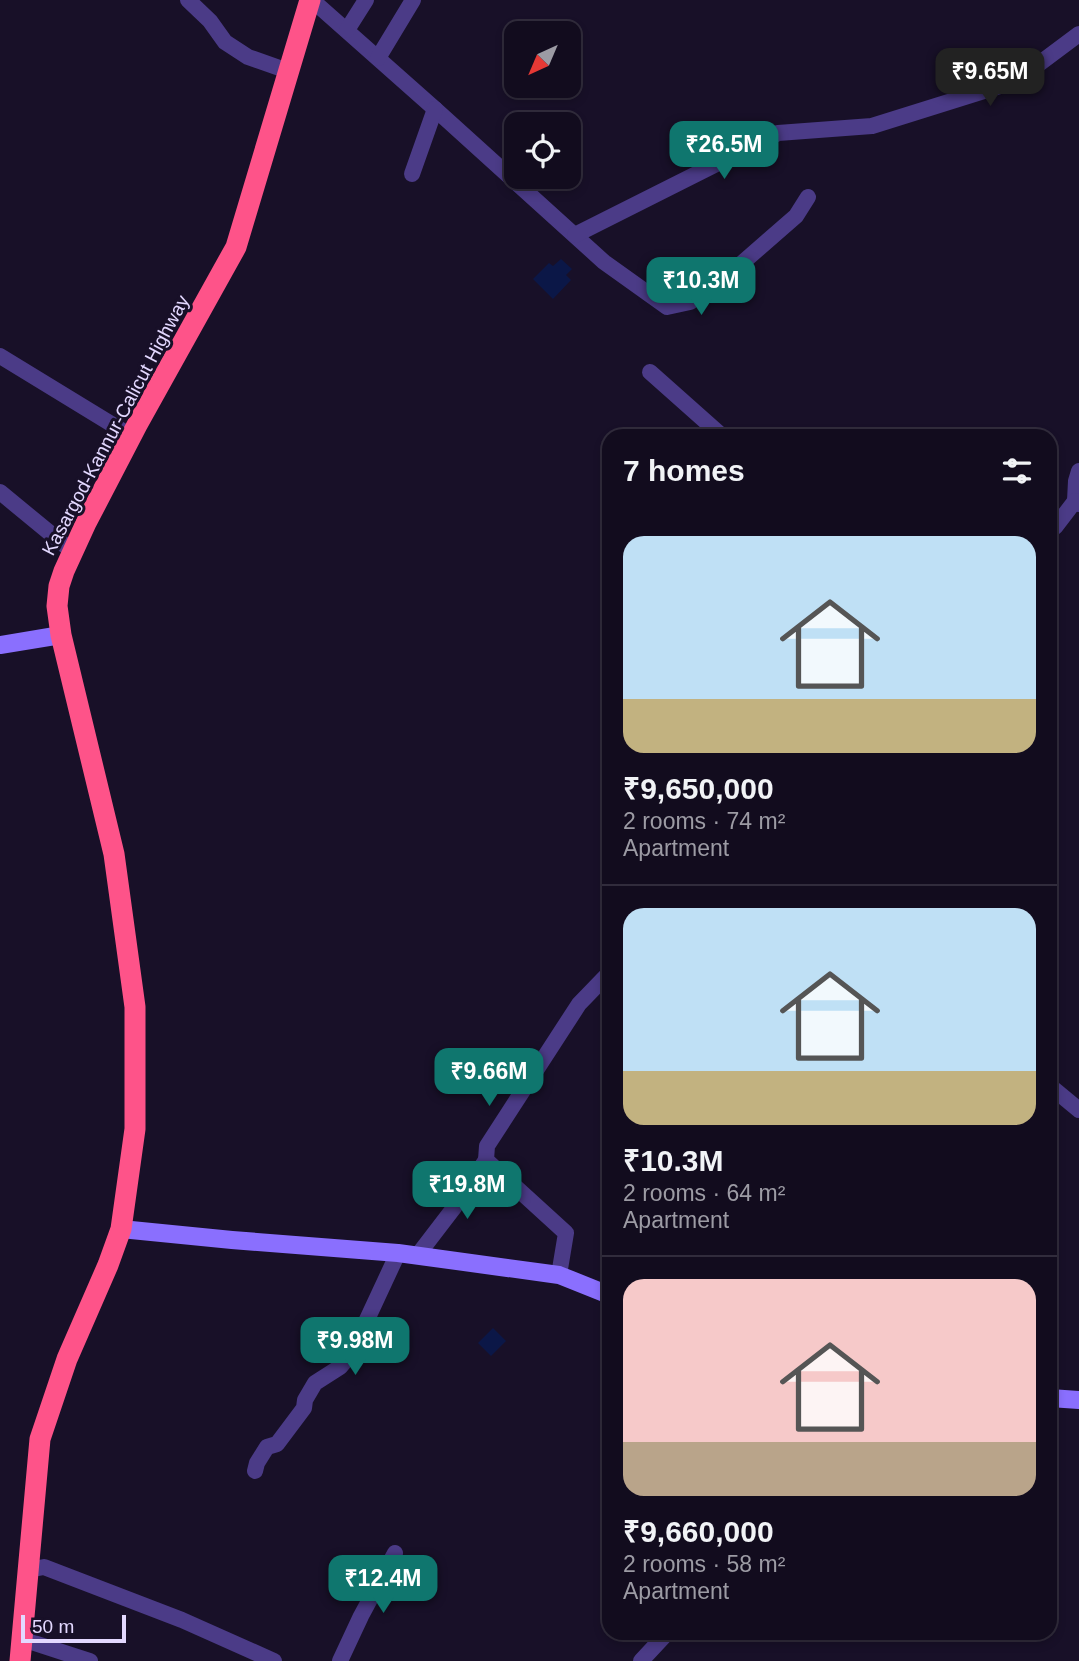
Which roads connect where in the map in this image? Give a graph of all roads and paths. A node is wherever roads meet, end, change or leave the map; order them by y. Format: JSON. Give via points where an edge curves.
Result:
{"nodes":[{"id":1,"x":188,"y":0,"type":"edge"},
{"id":2,"x":311,"y":0,"type":"edge"},
{"id":3,"x":366,"y":0,"type":"edge"},
{"id":4,"x":414,"y":0,"type":"edge"},
{"id":5,"x":347,"y":30,"type":"junction"},
{"id":6,"x":1079,"y":34,"type":"edge"},
{"id":7,"x":378,"y":58,"type":"junction"},
{"id":8,"x":288,"y":71,"type":"junction"},
{"id":9,"x":435,"y":109,"type":"junction"},
{"id":10,"x":412,"y":174,"type":"dead end"},
{"id":11,"x":808,"y":197,"type":"dead end"},
{"id":12,"x":575,"y":235,"type":"junction"},
{"id":13,"x":0,"y":356,"type":"edge"},
{"id":14,"x":650,"y":372,"type":"dead end"},
{"id":15,"x":714,"y":429,"type":"edge"},
{"id":16,"x":131,"y":436,"type":"junction"},
{"id":17,"x":1079,"y":471,"type":"edge"},
{"id":18,"x":0,"y":492,"type":"edge"},
{"id":19,"x":1077,"y":503,"type":"edge"},
{"id":20,"x":1057,"y":526,"type":"edge"},
{"id":21,"x":73,"y":552,"type":"junction"},
{"id":22,"x":61,"y":635,"type":"junction"},
{"id":23,"x":0,"y":645,"type":"edge"},
{"id":24,"x":602,"y":980,"type":"edge"},
{"id":25,"x":1057,"y":1092,"type":"edge"},
{"id":26,"x":1079,"y":1110,"type":"edge"},
{"id":27,"x":486,"y":1160,"type":"junction"},
{"id":28,"x":121,"y":1229,"type":"junction"},
{"id":29,"x":398,"y":1253,"type":"junction"},
{"id":30,"x":416,"y":1256,"type":"junction"},
{"id":31,"x":559,"y":1275,"type":"junction"},
{"id":32,"x":602,"y":1293,"type":"edge"},
{"id":33,"x":1057,"y":1398,"type":"edge"},
{"id":34,"x":1079,"y":1400,"type":"edge"},
{"id":35,"x":255,"y":1471,"type":"dead end"},
{"id":36,"x":396,"y":1553,"type":"dead end"},
{"id":37,"x":28,"y":1570,"type":"junction"},
{"id":38,"x":22,"y":1639,"type":"junction"},
{"id":39,"x":660,"y":1640,"type":"edge"},
{"id":40,"x":20,"y":1661,"type":"edge"},
{"id":41,"x":90,"y":1661,"type":"edge"},
{"id":42,"x":274,"y":1661,"type":"edge"},
{"id":43,"x":340,"y":1661,"type":"edge"},
{"id":44,"x":641,"y":1661,"type":"edge"}],
"edges":[{"from":1,"to":8,"type":"street","via":[[225,42],[248,57]]},
{"from":2,"to":5,"type":"street"},
{"from":2,"to":8,"type":"highway","name":"Kasargod-Kannur-Calicut Highway"},
{"from":3,"to":5,"type":"street"},
{"from":4,"to":7,"type":"street"},
{"from":5,"to":7,"type":"street"},
{"from":6,"to":12,"type":"street","via":[[1016,80],[872,126],[778,133]]},
{"from":7,"to":9,"type":"street"},
{"from":8,"to":16,"type":"highway","name":"Kasargod-Kannur-Calicut Highway","via":[[236,247]]},
{"from":9,"to":10,"type":"street"},
{"from":9,"to":12,"type":"street"},
{"from":11,"to":12,"type":"street","via":[[796,216],[741,264],[690,302],[667,307]]},
{"from":13,"to":16,"type":"street"},
{"from":14,"to":15,"type":"street"},
{"from":16,"to":21,"type":"highway","name":"Kasargod-Kannur-Calicut Highway"},
{"from":17,"to":19,"type":"street"},
{"from":18,"to":21,"type":"street"},
{"from":19,"to":20,"type":"street"},
{"from":21,"to":22,"type":"highway","name":"Kasargod-Kannur-Calicut Highway","via":[[59,586]]},
{"from":22,"to":23,"type":"main road"},
{"from":22,"to":28,"type":"highway","name":"Kasargod-Kannur-Calicut Highway","via":[[114,854],[135,1007],[135,1129]]},
{"from":24,"to":27,"type":"street","via":[[579,1004],[536,1069],[487,1146]]},
{"from":25,"to":26,"type":"street"},
{"from":27,"to":30,"type":"street"},
{"from":27,"to":31,"type":"street","via":[[566,1233]]},
{"from":28,"to":29,"type":"main road"},
{"from":28,"to":37,"type":"highway","name":"Kasargod-Kannur-Calicut Highway","via":[[67,1359],[40,1439]]},
{"from":29,"to":30,"type":"main road"},
{"from":29,"to":35,"type":"street","via":[[351,1354],[341,1367],[315,1384],[304,1408],[277,1444],[267,1447]]},
{"from":30,"to":31,"type":"main road"},
{"from":31,"to":32,"type":"main road"},
{"from":33,"to":34,"type":"main road"},
{"from":36,"to":43,"type":"street"},
{"from":37,"to":38,"type":"highway","name":"Kasargod-Kannur-Calicut Highway"},
{"from":37,"to":42,"type":"street","via":[[44,1567]]},
{"from":38,"to":40,"type":"highway","name":"Kasargod-Kannur-Calicut Highway"},
{"from":38,"to":41,"type":"street"},
{"from":39,"to":44,"type":"street"}]}
